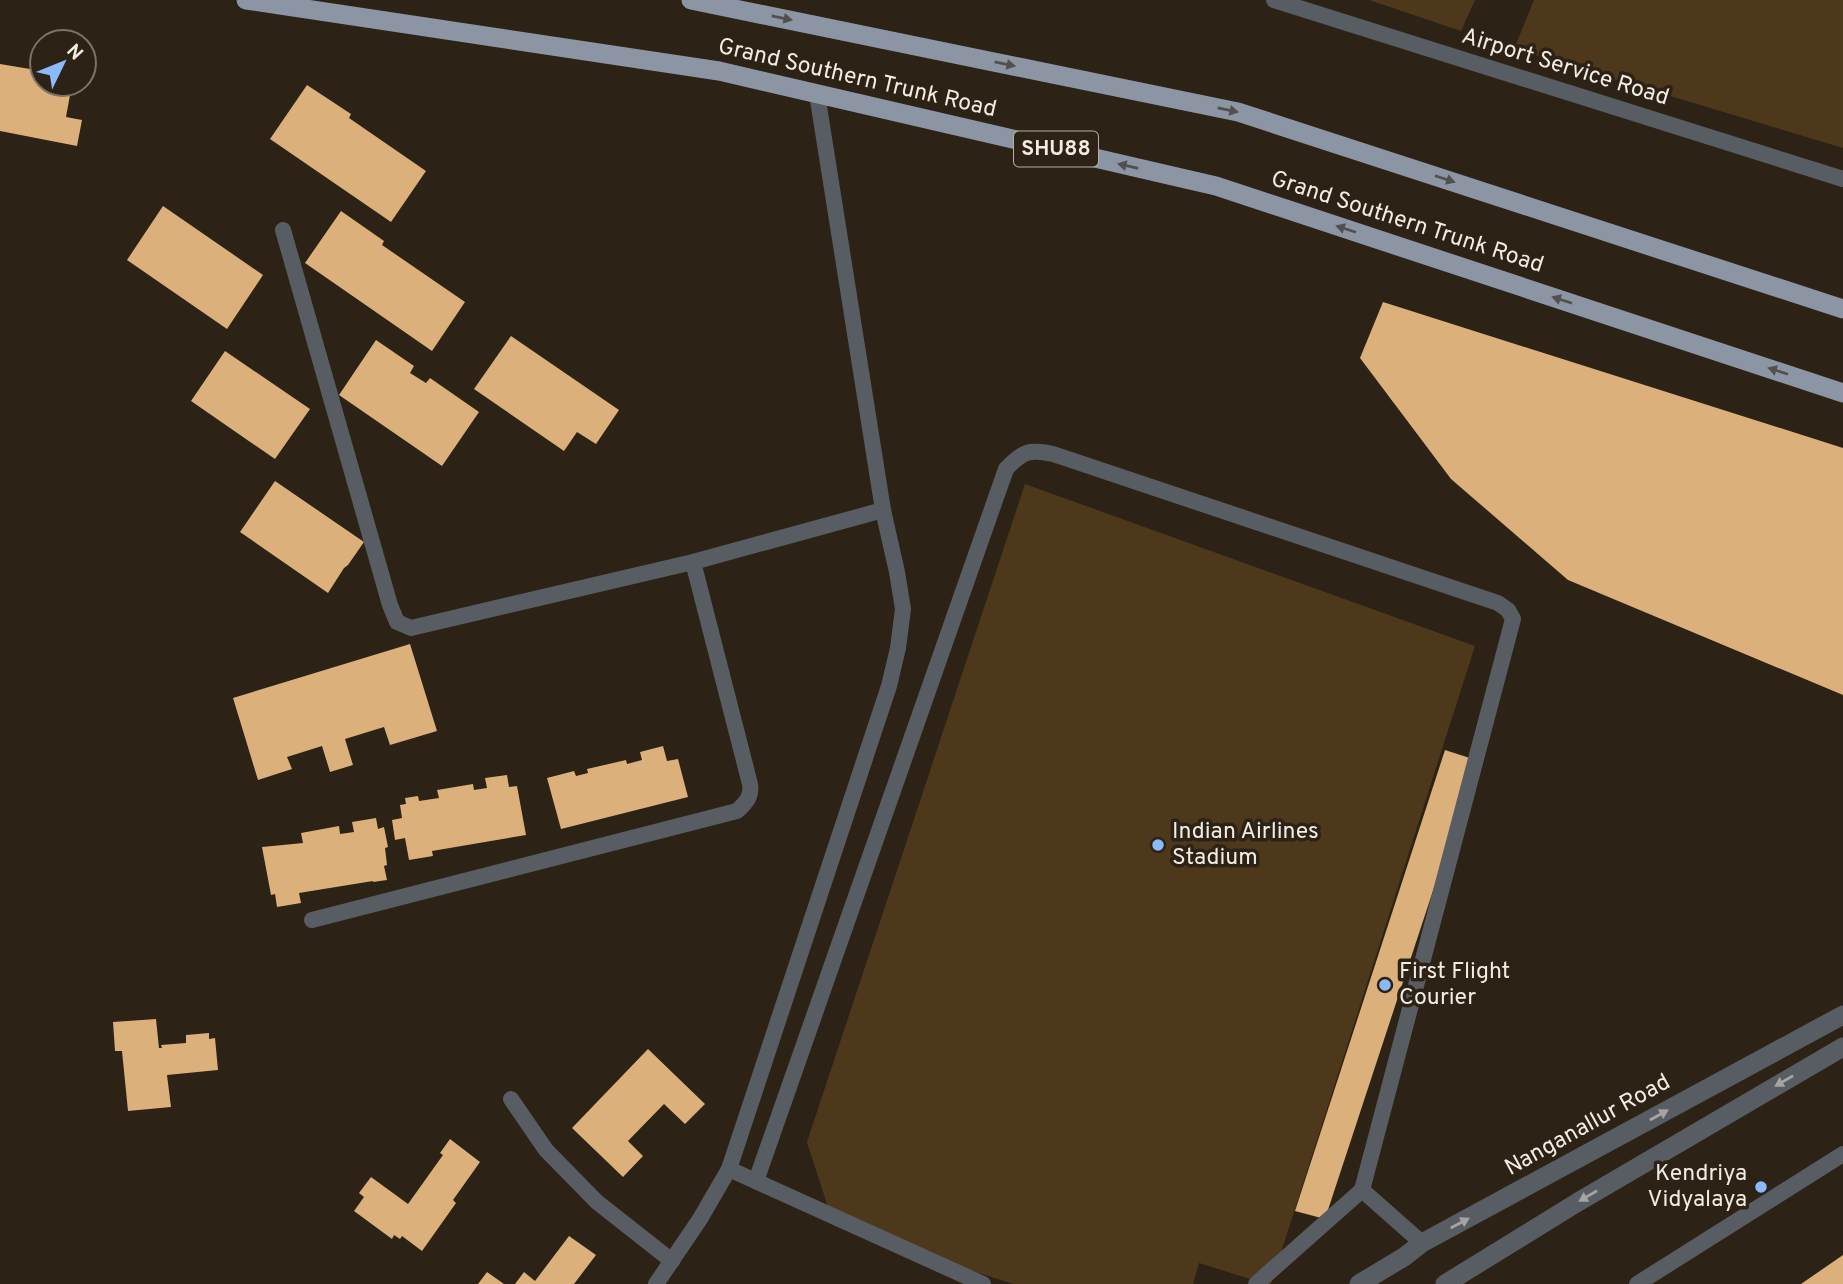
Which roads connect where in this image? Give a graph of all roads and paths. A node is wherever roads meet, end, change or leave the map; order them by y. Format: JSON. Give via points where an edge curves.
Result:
{"nodes":[{"id":1,"x":246,"y":0,"type":"edge"},
{"id":2,"x":691,"y":0,"type":"edge"},
{"id":3,"x":1274,"y":0,"type":"edge"},
{"id":4,"x":817,"y":94,"type":"junction"},
{"id":5,"x":1843,"y":179,"type":"edge"},
{"id":6,"x":283,"y":230,"type":"dead end"},
{"id":7,"x":1843,"y":309,"type":"edge"},
{"id":8,"x":1843,"y":393,"type":"edge"},
{"id":9,"x":883,"y":510,"type":"junction"},
{"id":10,"x":693,"y":562,"type":"junction"},
{"id":11,"x":312,"y":920,"type":"dead end"},
{"id":12,"x":1843,"y":1015,"type":"edge"},
{"id":13,"x":1843,"y":1047,"type":"edge"},
{"id":14,"x":511,"y":1099,"type":"dead end"},
{"id":15,"x":1843,"y":1154,"type":"edge"},
{"id":16,"x":729,"y":1169,"type":"junction"},
{"id":17,"x":756,"y":1181,"type":"junction"},
{"id":18,"x":1362,"y":1190,"type":"junction"},
{"id":19,"x":1422,"y":1243,"type":"junction"},
{"id":20,"x":671,"y":1261,"type":"junction"},
{"id":21,"x":656,"y":1284,"type":"edge"},
{"id":22,"x":984,"y":1284,"type":"edge"},
{"id":23,"x":1256,"y":1284,"type":"edge"},
{"id":24,"x":1359,"y":1284,"type":"edge"},
{"id":25,"x":1445,"y":1284,"type":"edge"},
{"id":26,"x":1637,"y":1284,"type":"edge"}],
"edges":[{"from":1,"to":4,"type":"main road","name":"Grand Southern Trunk Road","number":"SHU88","via":[[719,71]]},
{"from":2,"to":7,"type":"main road","name":"Grand Southern Trunk Road","one_way":true,"via":[[1238,112]]},
{"from":3,"to":5,"type":"lane","name":"Airport Service Road"},
{"from":8,"to":4,"type":"main road","name":"Grand Southern Trunk Road","number":"SHU88","one_way":true,"via":[[1216,186]]},
{"from":4,"to":9,"type":"lane"},
{"from":6,"to":10,"type":"lane","via":[[397,622],[411,628]]},
{"from":9,"to":10,"type":"lane"},
{"from":9,"to":16,"type":"lane","via":[[902,609],[898,648]]},
{"from":10,"to":11,"type":"lane","via":[[750,784],[746,803],[737,811]]},
{"from":19,"to":12,"type":"street","name":"Nanganallur Road","one_way":true},
{"from":13,"to":25,"type":"street","one_way":true},
{"from":14,"to":20,"type":"lane","via":[[546,1150],[597,1202]]},
{"from":15,"to":26,"type":"lane"},
{"from":16,"to":17,"type":"lane"},
{"from":16,"to":20,"type":"lane"},
{"from":17,"to":18,"type":"lane","via":[[1006,468],[1019,455],[1037,451],[1498,603],[1513,620]]},
{"from":17,"to":22,"type":"lane"},
{"from":18,"to":19,"type":"lane"},
{"from":18,"to":23,"type":"lane"},
{"from":19,"to":24,"type":"street","name":"Nanganallur Road"},
{"from":20,"to":21,"type":"lane"}]}
